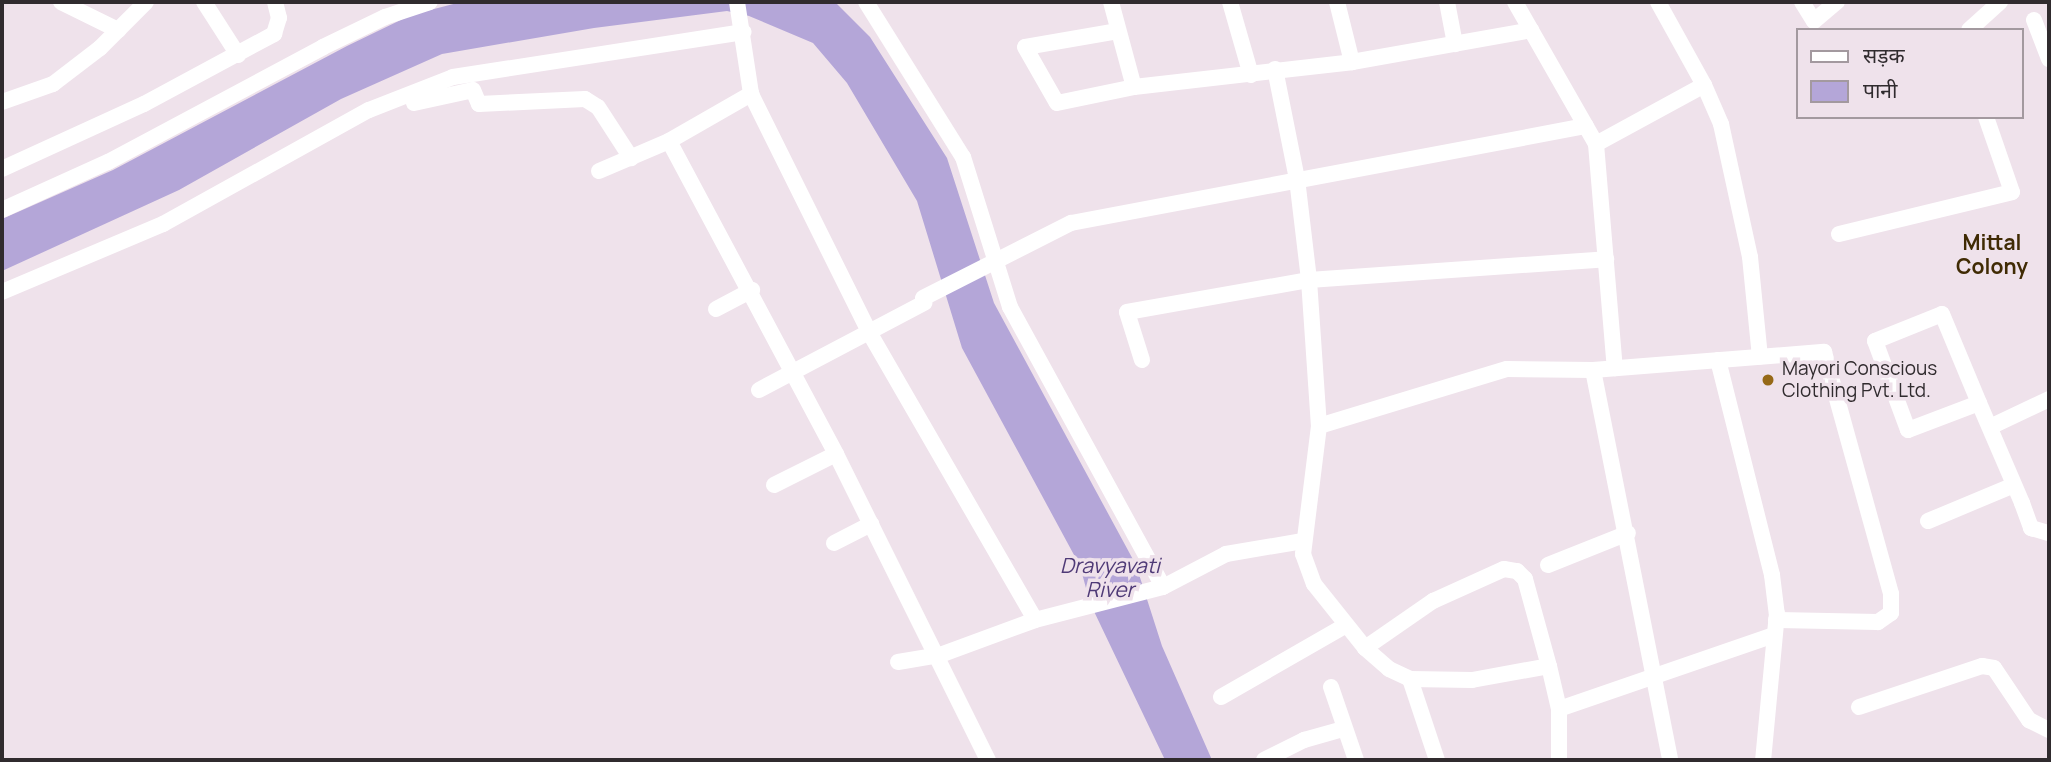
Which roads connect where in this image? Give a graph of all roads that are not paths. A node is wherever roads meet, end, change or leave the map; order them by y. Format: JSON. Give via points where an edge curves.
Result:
{"nodes":[{"id":1,"x":61,"y":2,"type":"edge"},
{"id":2,"x":146,"y":2,"type":"edge"},
{"id":3,"x":204,"y":2,"type":"edge"},
{"id":4,"x":275,"y":2,"type":"edge"},
{"id":5,"x":430,"y":2,"type":"edge"},
{"id":6,"x":737,"y":2,"type":"edge"},
{"id":7,"x":866,"y":2,"type":"edge"},
{"id":8,"x":1111,"y":2,"type":"edge"},
{"id":9,"x":1230,"y":2,"type":"edge"},
{"id":10,"x":1337,"y":2,"type":"edge"},
{"id":11,"x":1447,"y":2,"type":"edge"},
{"id":12,"x":1515,"y":2,"type":"edge"},
{"id":13,"x":1658,"y":2,"type":"edge"},
{"id":14,"x":1802,"y":2,"type":"edge"},
{"id":15,"x":1837,"y":2,"type":"edge"},
{"id":16,"x":2000,"y":2,"type":"edge"},
{"id":17,"x":2034,"y":20,"type":"dead end"},
{"id":18,"x":1816,"y":25,"type":"edge"},
{"id":19,"x":743,"y":28,"type":"junction"},
{"id":20,"x":1971,"y":28,"type":"edge"},
{"id":21,"x":118,"y":30,"type":"junction"},
{"id":22,"x":1531,"y":30,"type":"junction"},
{"id":23,"x":1118,"y":31,"type":"junction"},
{"id":24,"x":1455,"y":44,"type":"junction"},
{"id":25,"x":238,"y":55,"type":"junction"},
{"id":26,"x":2049,"y":59,"type":"edge"},
{"id":27,"x":1352,"y":62,"type":"junction"},
{"id":28,"x":1275,"y":69,"type":"junction"},
{"id":29,"x":1251,"y":75,"type":"junction"},
{"id":30,"x":1704,"y":85,"type":"junction"},
{"id":31,"x":1134,"y":87,"type":"junction"},
{"id":32,"x":751,"y":94,"type":"junction"},
{"id":33,"x":2,"y":102,"type":"edge"},
{"id":34,"x":414,"y":103,"type":"dead end"},
{"id":35,"x":1987,"y":119,"type":"edge"},
{"id":36,"x":1586,"y":127,"type":"junction"},
{"id":37,"x":669,"y":141,"type":"junction"},
{"id":38,"x":1596,"y":144,"type":"junction"},
{"id":39,"x":631,"y":158,"type":"junction"},
{"id":40,"x":2,"y":169,"type":"edge"},
{"id":41,"x":599,"y":172,"type":"dead end"},
{"id":42,"x":1297,"y":179,"type":"junction"},
{"id":43,"x":2,"y":211,"type":"edge"},
{"id":44,"x":1839,"y":234,"type":"dead end"},
{"id":45,"x":996,"y":258,"type":"junction"},
{"id":46,"x":1606,"y":260,"type":"junction"},
{"id":47,"x":1309,"y":280,"type":"junction"},
{"id":48,"x":752,"y":290,"type":"junction"},
{"id":49,"x":2,"y":292,"type":"edge"},
{"id":50,"x":716,"y":309,"type":"dead end"},
{"id":51,"x":869,"y":332,"type":"junction"},
{"id":52,"x":1760,"y":357,"type":"junction"},
{"id":53,"x":1142,"y":360,"type":"dead end"},
{"id":54,"x":1718,"y":360,"type":"junction"},
{"id":55,"x":1615,"y":368,"type":"junction"},
{"id":56,"x":1593,"y":370,"type":"junction"},
{"id":57,"x":793,"y":371,"type":"junction"},
{"id":58,"x":759,"y":390,"type":"dead end"},
{"id":59,"x":2049,"y":399,"type":"edge"},
{"id":60,"x":1979,"y":403,"type":"junction"},
{"id":61,"x":1319,"y":426,"type":"junction"},
{"id":62,"x":1990,"y":427,"type":"junction"},
{"id":63,"x":836,"y":454,"type":"junction"},
{"id":64,"x":774,"y":485,"type":"dead end"},
{"id":65,"x":2014,"y":485,"type":"junction"},
{"id":66,"x":1928,"y":521,"type":"dead end"},
{"id":67,"x":871,"y":524,"type":"junction"},
{"id":68,"x":1628,"y":533,"type":"junction"},
{"id":69,"x":2049,"y":533,"type":"edge"},
{"id":70,"x":1303,"y":541,"type":"junction"},
{"id":71,"x":834,"y":543,"type":"dead end"},
{"id":72,"x":1548,"y":565,"type":"dead end"},
{"id":73,"x":1163,"y":587,"type":"junction"},
{"id":74,"x":1035,"y":620,"type":"junction"},
{"id":75,"x":1346,"y":625,"type":"junction"},
{"id":76,"x":1775,"y":627,"type":"junction"},
{"id":77,"x":1365,"y":648,"type":"junction"},
{"id":78,"x":940,"y":655,"type":"junction"},
{"id":79,"x":898,"y":662,"type":"dead end"},
{"id":80,"x":1549,"y":666,"type":"junction"},
{"id":81,"x":1410,"y":679,"type":"junction"},
{"id":82,"x":1655,"y":680,"type":"junction"},
{"id":83,"x":1331,"y":687,"type":"dead end"},
{"id":84,"x":1221,"y":697,"type":"dead end"},
{"id":85,"x":1859,"y":707,"type":"dead end"},
{"id":86,"x":1559,"y":709,"type":"junction"},
{"id":87,"x":1343,"y":729,"type":"junction"},
{"id":88,"x":2049,"y":730,"type":"edge"},
{"id":89,"x":988,"y":760,"type":"edge"},
{"id":90,"x":1264,"y":760,"type":"edge"},
{"id":91,"x":1356,"y":760,"type":"edge"},
{"id":92,"x":1437,"y":760,"type":"edge"},
{"id":93,"x":1558,"y":760,"type":"edge"},
{"id":94,"x":1670,"y":760,"type":"edge"},
{"id":95,"x":1763,"y":760,"type":"edge"}],
"edges":[{"from":1,"to":21,"type":"street"},
{"from":2,"to":21,"type":"street"},
{"from":3,"to":25,"type":"street"},
{"from":4,"to":25,"type":"street","via":[[278,31]]},
{"from":5,"to":43,"type":"street","via":[[394,13],[323,47],[108,162]]},
{"from":6,"to":19,"type":"street"},
{"from":7,"to":45,"type":"street","via":[[963,157]]},
{"from":8,"to":23,"type":"street"},
{"from":9,"to":29,"type":"street"},
{"from":10,"to":27,"type":"street"},
{"from":11,"to":24,"type":"street"},
{"from":12,"to":22,"type":"street"},
{"from":13,"to":30,"type":"street"},
{"from":14,"to":18,"type":"street"},
{"from":15,"to":18,"type":"street"},
{"from":16,"to":20,"type":"street"},
{"from":17,"to":26,"type":"street"},
{"from":19,"to":32,"type":"street"},
{"from":19,"to":49,"type":"street","via":[[453,77],[369,110],[163,224]]},
{"from":21,"to":33,"type":"street","via":[[53,84]]},
{"from":22,"to":24,"type":"street"},
{"from":22,"to":36,"type":"street"},
{"from":23,"to":31,"type":"street"},
{"from":23,"to":31,"type":"street","via":[[1025,47],[1057,103]]},
{"from":24,"to":27,"type":"street"},
{"from":25,"to":40,"type":"street"},
{"from":27,"to":28,"type":"street"},
{"from":28,"to":29,"type":"street"},
{"from":28,"to":42,"type":"street"},
{"from":29,"to":31,"type":"street"},
{"from":30,"to":38,"type":"street"},
{"from":30,"to":52,"type":"street","via":[[1738,189]]},
{"from":32,"to":37,"type":"street"},
{"from":32,"to":51,"type":"street"},
{"from":34,"to":39,"type":"street","via":[[473,90],[479,104],[585,99],[598,107]]},
{"from":35,"to":44,"type":"street","via":[[2012,192]]},
{"from":36,"to":38,"type":"street"},
{"from":36,"to":42,"type":"street"},
{"from":37,"to":39,"type":"street"},
{"from":37,"to":48,"type":"street"},
{"from":38,"to":46,"type":"street"},
{"from":39,"to":41,"type":"street"},
{"from":42,"to":45,"type":"street","via":[[1071,223],[1053,236]]},
{"from":42,"to":47,"type":"street"},
{"from":45,"to":51,"type":"street"},
{"from":45,"to":73,"type":"street","via":[[1010,307]]},
{"from":46,"to":47,"type":"street"},
{"from":46,"to":55,"type":"street"},
{"from":47,"to":53,"type":"street","via":[[1127,312]]},
{"from":47,"to":61,"type":"street"},
{"from":48,"to":50,"type":"street"},
{"from":48,"to":57,"type":"street"},
{"from":51,"to":57,"type":"street"},
{"from":51,"to":74,"type":"street"},
{"from":52,"to":54,"type":"street"},
{"from":52,"to":76,"type":"street","via":[[1814,350],[1824,352],[1830,362],[1891,594],[1891,613],[1878,622]]},
{"from":54,"to":55,"type":"street"},
{"from":54,"to":76,"type":"street","via":[[1772,575]]},
{"from":55,"to":56,"type":"street"},
{"from":56,"to":61,"type":"street","via":[[1507,369]]},
{"from":56,"to":68,"type":"street"},
{"from":57,"to":58,"type":"street"},
{"from":57,"to":63,"type":"street"},
{"from":59,"to":62,"type":"street"},
{"from":60,"to":60,"type":"street","via":[[1942,314],[1875,341],[1908,430]]},
{"from":60,"to":62,"type":"street"},
{"from":61,"to":70,"type":"street"},
{"from":62,"to":65,"type":"street"},
{"from":63,"to":64,"type":"street"},
{"from":63,"to":67,"type":"street"},
{"from":65,"to":66,"type":"street"},
{"from":65,"to":69,"type":"street","via":[[2031,528]]},
{"from":67,"to":71,"type":"street"},
{"from":67,"to":78,"type":"street"},
{"from":68,"to":72,"type":"street"},
{"from":68,"to":82,"type":"street"},
{"from":70,"to":73,"type":"street","via":[[1226,554]]},
{"from":70,"to":75,"type":"street","via":[[1314,584]]},
{"from":73,"to":74,"type":"street"},
{"from":74,"to":78,"type":"street"},
{"from":75,"to":77,"type":"street"},
{"from":75,"to":84,"type":"street"},
{"from":76,"to":82,"type":"street"},
{"from":76,"to":95,"type":"street"},
{"from":77,"to":80,"type":"street","via":[[1433,601],[1504,569],[1517,571],[1525,579]]},
{"from":77,"to":81,"type":"street","via":[[1389,669]]},
{"from":78,"to":79,"type":"street"},
{"from":78,"to":89,"type":"street"},
{"from":80,"to":81,"type":"street","via":[[1472,680]]},
{"from":80,"to":86,"type":"street"},
{"from":81,"to":92,"type":"street"},
{"from":82,"to":86,"type":"street"},
{"from":82,"to":94,"type":"street"},
{"from":83,"to":87,"type":"street"},
{"from":85,"to":88,"type":"street","via":[[1982,666],[1994,668],[2029,720]]},
{"from":86,"to":93,"type":"street"},
{"from":87,"to":90,"type":"street","via":[[1304,740]]},
{"from":87,"to":91,"type":"street"}]}
